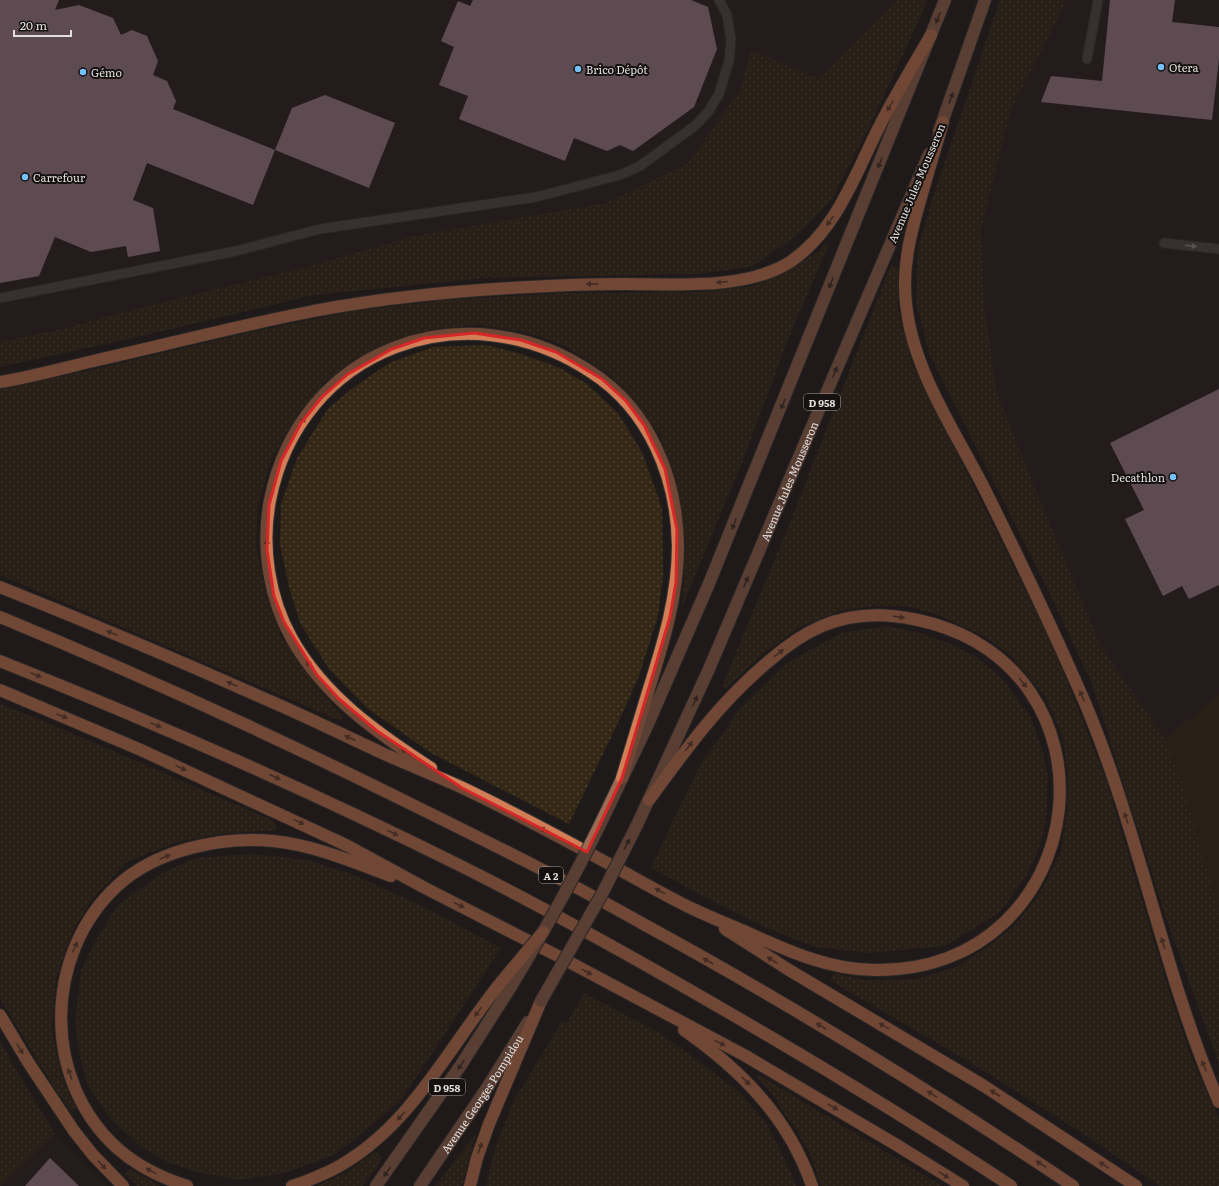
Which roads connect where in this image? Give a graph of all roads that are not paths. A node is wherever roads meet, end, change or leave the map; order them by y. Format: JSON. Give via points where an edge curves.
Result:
{"nodes":[{"id":1,"x":719,"y":0,"type":"edge"},
{"id":2,"x":945,"y":0,"type":"edge"},
{"id":3,"x":985,"y":0,"type":"edge"},
{"id":4,"x":1098,"y":0,"type":"edge"},
{"id":5,"x":931,"y":35,"type":"junction"},
{"id":6,"x":1087,"y":59,"type":"dead end"},
{"id":7,"x":943,"y":122,"type":"junction"},
{"id":8,"x":1164,"y":243,"type":"dead end"},
{"id":9,"x":1219,"y":249,"type":"edge"},
{"id":10,"x":0,"y":298,"type":"edge"},
{"id":11,"x":0,"y":382,"type":"edge"},
{"id":12,"x":0,"y":587,"type":"edge"},
{"id":13,"x":0,"y":617,"type":"edge"},
{"id":14,"x":0,"y":661,"type":"edge"},
{"id":15,"x":0,"y":690,"type":"edge"},
{"id":16,"x":622,"y":778,"type":"junction"},
{"id":17,"x":462,"y":788,"type":"junction"},
{"id":18,"x":649,"y":800,"type":"junction"},
{"id":19,"x":424,"y":888,"type":"junction"},
{"id":20,"x":694,"y":910,"type":"junction"},
{"id":21,"x":543,"y":932,"type":"joint"},
{"id":22,"x":507,"y":983,"type":"junction"},
{"id":23,"x":541,"y":1001,"type":"junction"},
{"id":24,"x":648,"y":1005,"type":"junction"},
{"id":25,"x":0,"y":1015,"type":"edge"},
{"id":26,"x":1219,"y":1102,"type":"edge"},
{"id":27,"x":123,"y":1186,"type":"edge"},
{"id":28,"x":187,"y":1186,"type":"edge"},
{"id":29,"x":292,"y":1186,"type":"edge"},
{"id":30,"x":376,"y":1186,"type":"edge"},
{"id":31,"x":420,"y":1186,"type":"edge"},
{"id":32,"x":470,"y":1186,"type":"edge"},
{"id":33,"x":812,"y":1186,"type":"edge"},
{"id":34,"x":963,"y":1186,"type":"edge"},
{"id":35,"x":1011,"y":1186,"type":"edge"},
{"id":36,"x":1073,"y":1186,"type":"edge"},
{"id":37,"x":1136,"y":1186,"type":"edge"}],
"edges":[{"from":1,"to":10,"type":"lane","via":[[727,15],[731,40],[729,61],[719,94],[709,111],[696,125],[640,166],[620,175],[536,197],[320,229],[236,251]]},
{"from":2,"to":5,"type":"main road","number":"D 958","one_way":true},
{"from":7,"to":3,"type":"main road","name":"Avenue Jules Mousseron","number":"D 958","one_way":true},
{"from":4,"to":6,"type":"lane"},
{"from":5,"to":11,"type":"highway","one_way":true,"via":[[886,114],[838,210],[809,247],[788,263],[768,273],[740,280],[710,283],[527,287],[438,293],[358,303],[288,316]]},
{"from":5,"to":16,"type":"main road","number":"D 958","one_way":true,"via":[[705,593]]},
{"from":18,"to":7,"type":"main road","name":"Avenue Jules Mousseron","number":"D 958","one_way":true,"via":[[709,669]]},
{"from":26,"to":7,"type":"highway","one_way":true,"via":[[1188,1023],[1115,785],[1086,706],[1017,556],[923,368],[912,338],[905,299],[906,261],[912,228]]},
{"from":8,"to":9,"type":"lane","one_way":true},
{"from":17,"to":12,"type":"highway","one_way":true,"via":[[236,686]]},
{"from":36,"to":13,"type":"highway","number":"A 2","one_way":true,"via":[[832,1032],[643,923],[483,839],[294,746],[136,674]]},
{"from":14,"to":35,"type":"highway","one_way":true,"via":[[224,754],[464,868],[613,947],[726,1011],[895,1112]]},
{"from":15,"to":19,"type":"highway","one_way":true,"via":[[291,818]]},
{"from":17,"to":16,"type":"highway","one_way":true,"via":[[364,721],[333,694],[308,664],[292,638],[274,596],[266,534],[269,505],[281,461],[301,423],[322,397],[348,374],[392,348],[424,338],[458,333],[490,334],[533,343],[573,360],[593,373],[616,391],[635,412],[652,439],[665,469],[673,498],[677,530],[676,582],[666,635]]},
{"from":16,"to":21,"type":"main road","number":"D 958","bridge":true,"via":[[579,867]]},
{"from":20,"to":17,"type":"highway","one_way":true},
{"from":18,"to":20,"type":"highway","one_way":true,"via":[[713,715],[759,669],[807,633],[839,620],[857,616],[877,615],[913,619],[946,629],[979,644],[1016,674],[1035,700],[1050,731],[1058,762],[1061,795],[1048,858],[1034,886],[1017,909],[995,930],[968,948],[942,960],[909,968],[848,968],[789,951]]},
{"from":23,"to":18,"type":"main road","name":"Avenue Jules Mousseron","number":"D 958","one_way":true,"bridge":true,"via":[[602,894]]},
{"from":19,"to":24,"type":"highway","one_way":true},
{"from":28,"to":19,"type":"highway","one_way":true,"via":[[163,1177],[131,1159],[109,1140],[85,1107],[69,1070],[62,1027],[63,986],[75,947],[99,906],[118,885],[152,863],[193,848],[242,841],[273,841],[302,846]]},
{"from":37,"to":20,"type":"highway","one_way":true,"via":[[984,1086],[779,964]]},
{"from":21,"to":22,"type":"highway","bridge":true},
{"from":22,"to":29,"type":"highway","one_way":true,"via":[[478,1012],[422,1092],[389,1129],[338,1166]]},
{"from":22,"to":30,"type":"main road","number":"D 958","one_way":true,"via":[[445,1090]]},
{"from":23,"to":31,"type":"main road","name":"Avenue Georges Pompidou","number":"D 958","via":[[487,1088]]},
{"from":32,"to":23,"type":"highway","one_way":true,"via":[[483,1139]]},
{"from":24,"to":33,"type":"highway","one_way":true,"via":[[736,1071],[760,1095],[786,1132]]},
{"from":24,"to":34,"type":"highway","one_way":true,"via":[[765,1067]]},
{"from":25,"to":27,"type":"highway","one_way":true,"via":[[74,1131]]}]}
